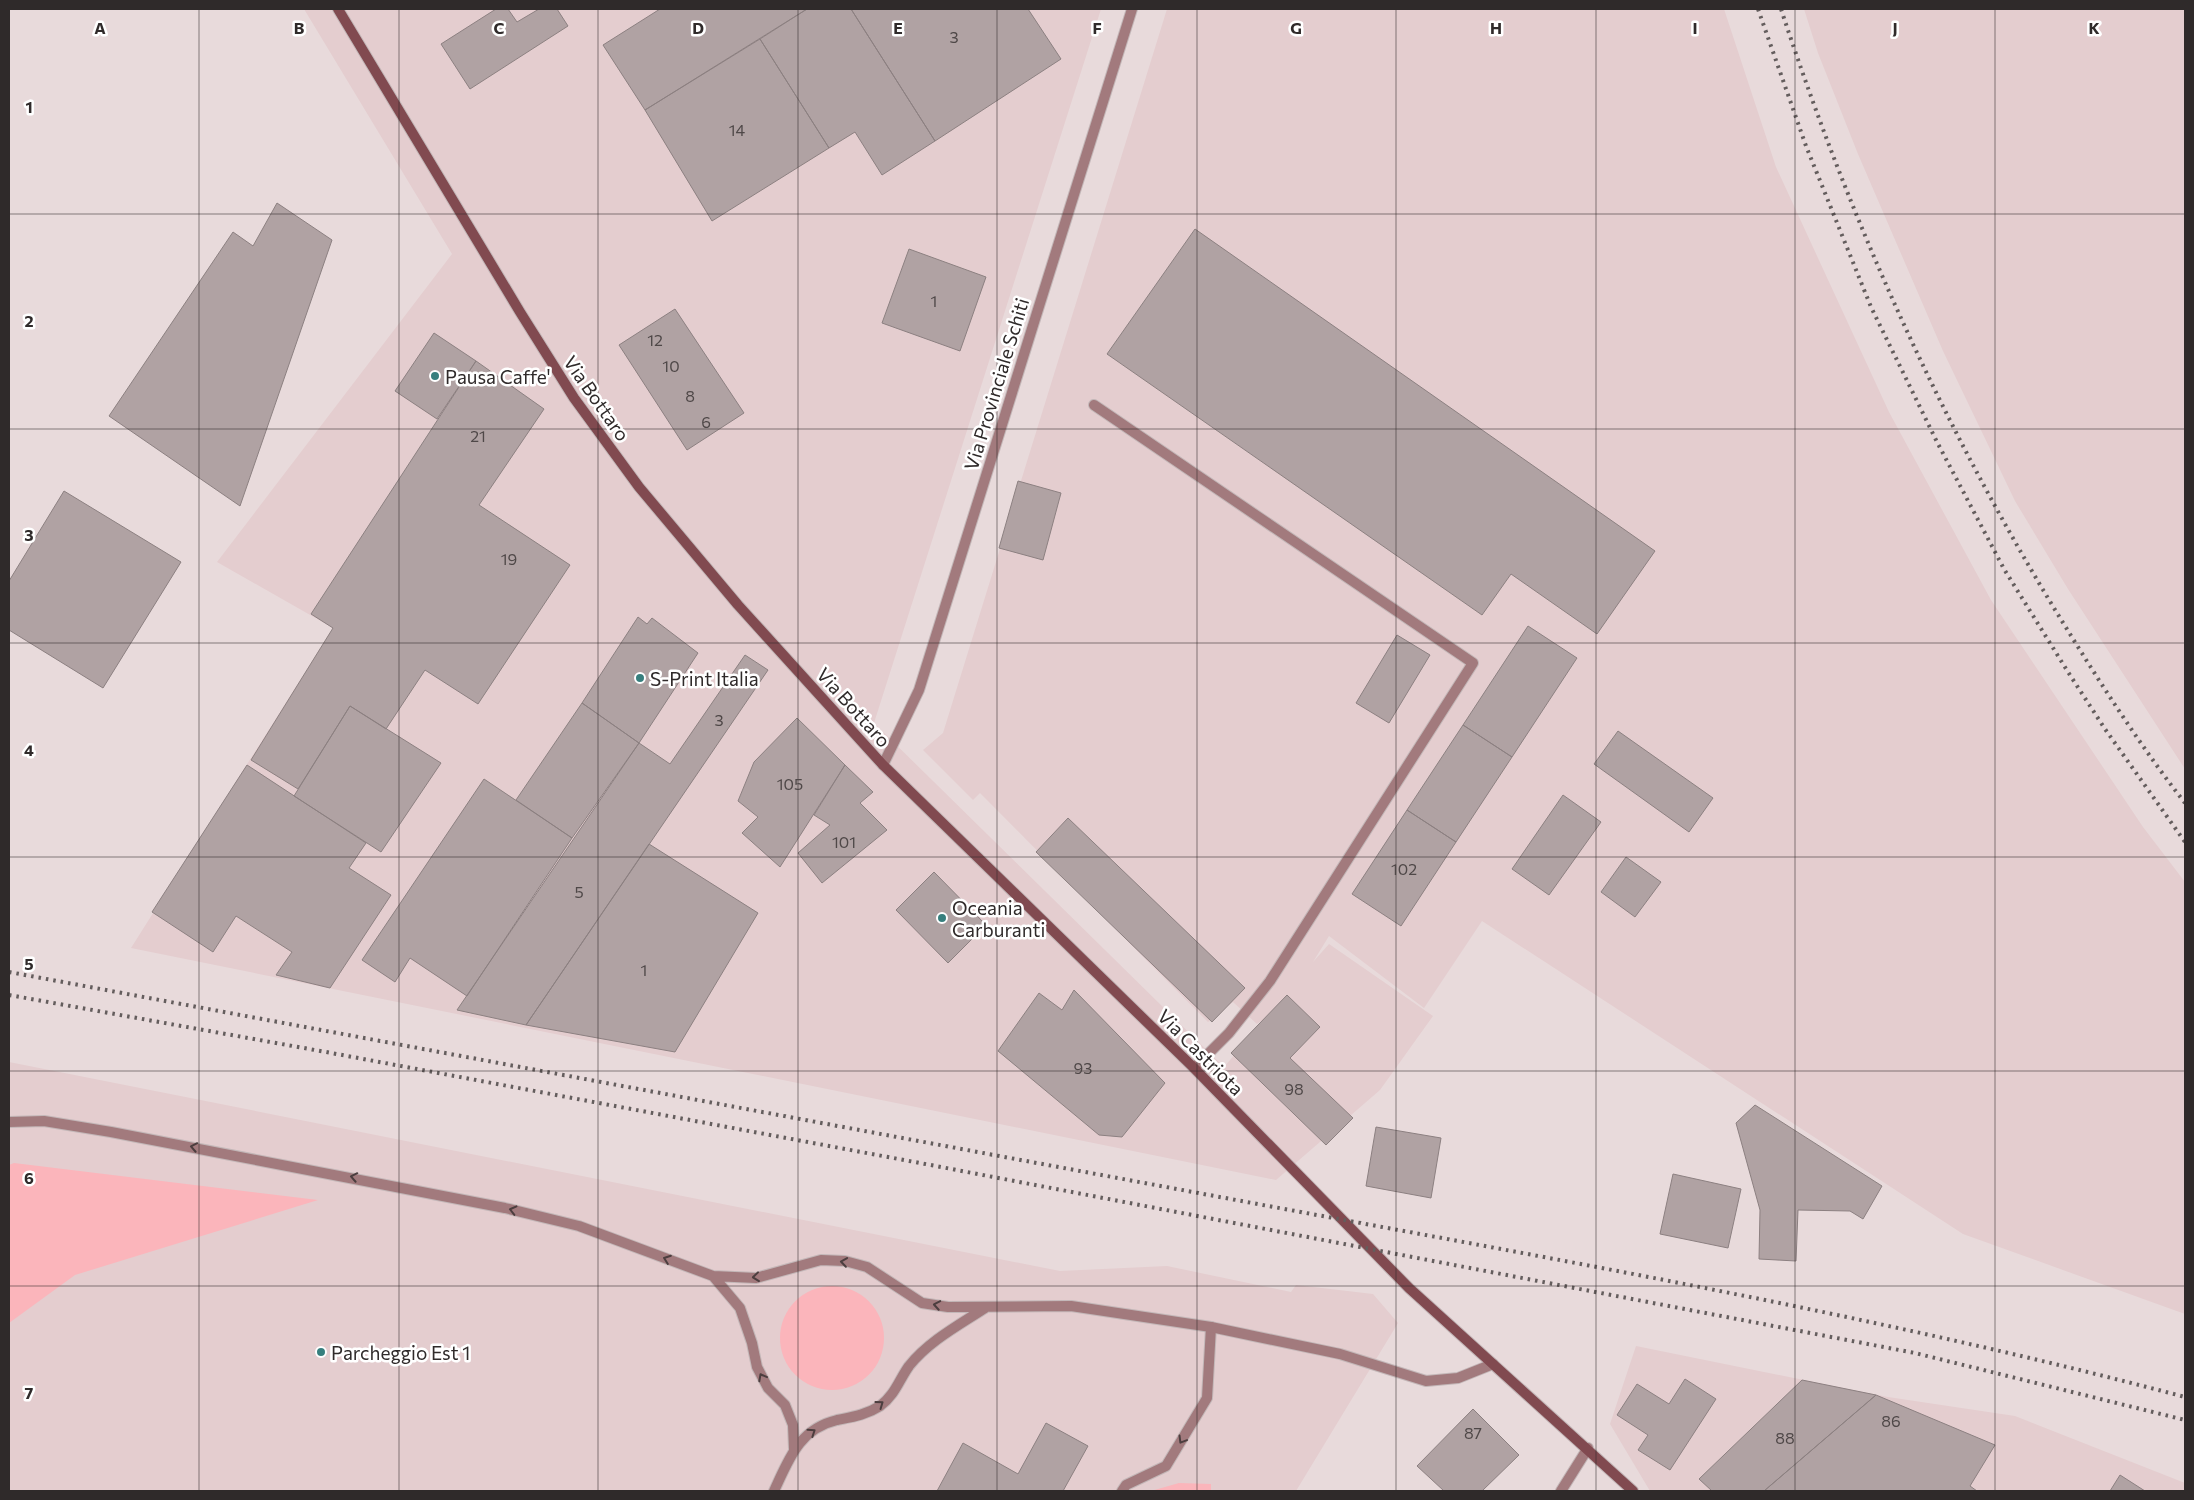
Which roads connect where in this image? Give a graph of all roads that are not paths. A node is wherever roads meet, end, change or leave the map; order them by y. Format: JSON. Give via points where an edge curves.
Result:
{"nodes":[{"id":1,"x":338,"y":9,"type":"edge"},
{"id":2,"x":1132,"y":9,"type":"edge"},
{"id":3,"x":1094,"y":405,"type":"dead end"},
{"id":4,"x":883,"y":765,"type":"junction"},
{"id":5,"x":1194,"y":1068,"type":"junction"},
{"id":6,"x":9,"y":1122,"type":"edge"},
{"id":7,"x":713,"y":1276,"type":"junction"},
{"id":8,"x":986,"y":1308,"type":"junction"},
{"id":9,"x":1211,"y":1327,"type":"junction"},
{"id":10,"x":1493,"y":1364,"type":"junction"},
{"id":11,"x":1588,"y":1448,"type":"junction"},
{"id":12,"x":794,"y":1449,"type":"junction"},
{"id":13,"x":774,"y":1491,"type":"edge"},
{"id":14,"x":1122,"y":1491,"type":"edge"},
{"id":15,"x":1561,"y":1491,"type":"edge"},
{"id":16,"x":1633,"y":1491,"type":"edge"}],
"edges":[{"from":1,"to":4,"type":"main road","name":"Via Bottaro","via":[[574,398],[639,487],[732,598]]},
{"from":2,"to":4,"type":"street","name":"Via Provinciale Schiti","via":[[919,690]]},
{"from":3,"to":5,"type":"street","via":[[1473,663],[1270,981],[1229,1033]]},
{"from":4,"to":5,"type":"main road","name":"Via Castriota"},
{"from":5,"to":10,"type":"main road","name":"Via Castriota","via":[[1409,1288]]},
{"from":7,"to":6,"type":"street","one_way":true,"via":[[580,1226],[505,1208],[111,1132],[44,1121]]},
{"from":8,"to":7,"type":"street","one_way":true,"via":[[922,1303],[867,1267],[845,1261],[821,1260],[756,1278]]},
{"from":12,"to":7,"type":"street","one_way":true,"via":[[793,1425],[785,1405],[768,1388],[757,1367],[740,1308]]},
{"from":8,"to":9,"type":"street","via":[[1071,1306]]},
{"from":12,"to":8,"type":"street","one_way":true,"via":[[810,1431],[859,1416],[880,1405],[898,1388],[909,1367],[925,1350]]},
{"from":9,"to":10,"type":"street","via":[[1340,1354],[1426,1381],[1458,1378]]},
{"from":9,"to":14,"type":"street","one_way":true,"via":[[1207,1398],[1166,1466],[1126,1484]]},
{"from":10,"to":11,"type":"main road","name":"Via Castriota"},
{"from":11,"to":15,"type":"street"},
{"from":11,"to":16,"type":"main road","name":"Via Castriota"},
{"from":12,"to":13,"type":"street"}]}
